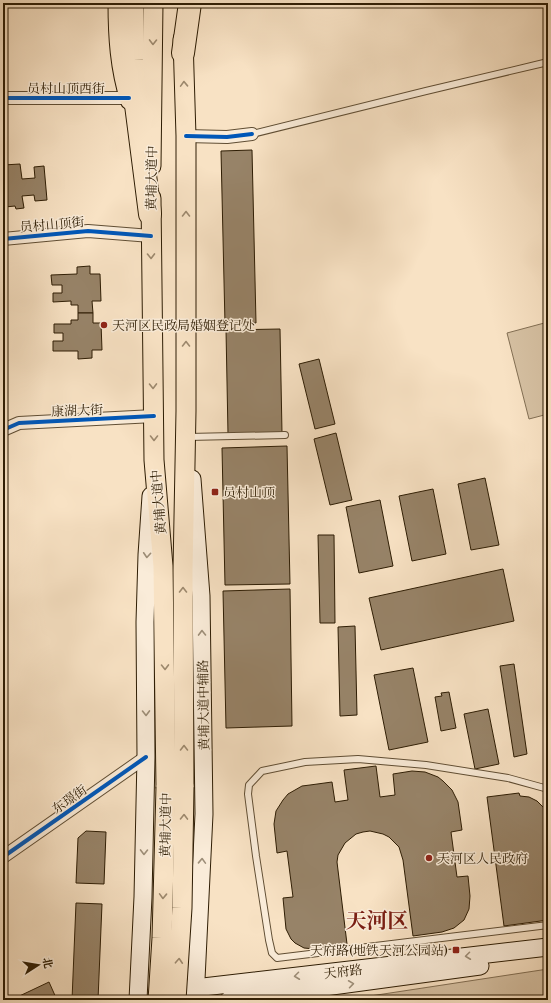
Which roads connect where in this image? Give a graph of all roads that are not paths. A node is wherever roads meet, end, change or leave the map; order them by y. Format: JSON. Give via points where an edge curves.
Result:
{"nodes":[{"id":1,"x":118,"y":3,"type":"edge"},
{"id":2,"x":132,"y":3,"type":"edge"},
{"id":3,"x":153,"y":3,"type":"edge"},
{"id":4,"x":182,"y":3,"type":"edge"},
{"id":5,"x":190,"y":3,"type":"edge"},
{"id":6,"x":199,"y":3,"type":"edge"},
{"id":7,"x":184,"y":53,"type":"junction"},
{"id":8,"x":548,"y":62,"type":"edge"},
{"id":9,"x":3,"y":98,"type":"edge"},
{"id":10,"x":129,"y":98,"type":"junction"},
{"id":11,"x":139,"y":128,"type":"junction"},
{"id":12,"x":252,"y":134,"type":"joint"},
{"id":13,"x":186,"y":136,"type":"junction"},
{"id":14,"x":150,"y":214,"type":"junction"},
{"id":15,"x":151,"y":236,"type":"junction"},
{"id":16,"x":3,"y":239,"type":"edge"},
{"id":17,"x":186,"y":411,"type":"junction"},
{"id":18,"x":154,"y":416,"type":"junction"},
{"id":19,"x":3,"y":430,"type":"edge"},
{"id":20,"x":285,"y":435,"type":"dead end"},
{"id":21,"x":188,"y":436,"type":"junction"},
{"id":22,"x":154,"y":460,"type":"junction"},
{"id":23,"x":146,"y":757,"type":"junction"},
{"id":24,"x":175,"y":787,"type":"junction"},
{"id":25,"x":548,"y":790,"type":"edge"},
{"id":26,"x":3,"y":857,"type":"edge"},
{"id":27,"x":144,"y":897,"type":"junction"},
{"id":28,"x":201,"y":900,"type":"junction"},
{"id":29,"x":548,"y":925,"type":"edge"},
{"id":30,"x":548,"y":947,"type":"edge"},
{"id":31,"x":548,"y":958,"type":"edge"},
{"id":32,"x":196,"y":994,"type":"edge"},
{"id":33,"x":139,"y":998,"type":"edge"},
{"id":34,"x":158,"y":1000,"type":"edge"},
{"id":35,"x":176,"y":1000,"type":"edge"},
{"id":36,"x":229,"y":1000,"type":"edge"}],
"edges":[{"from":1,"to":10,"type":"main road","via":[[119,50]]},
{"from":2,"to":11,"type":"highway","via":[[133,76]]},
{"from":3,"to":14,"type":"main road","name":"黄埔大道中","one_way":true},
{"from":4,"to":7,"type":"main road","name":"黄埔大道中"},
{"from":5,"to":7,"type":"highway"},
{"from":6,"to":7,"type":"main road"},
{"from":13,"to":7,"type":"main road","name":"黄埔大道中","one_way":true},
{"from":8,"to":12,"type":"lane"},
{"from":9,"to":10,"type":"street","name":"员村山顶西街"},
{"from":10,"to":11,"type":"main road"},
{"from":11,"to":14,"type":"highway"},
{"from":12,"to":13,"type":"street","via":[[227,138]]},
{"from":17,"to":13,"type":"main road","name":"黄埔大道中","one_way":true},
{"from":14,"to":15,"type":"main road","name":"黄埔大道中"},
{"from":15,"to":16,"type":"street","name":"员村山顶街","via":[[88,231]]},
{"from":15,"to":18,"type":"main road","name":"黄埔大道中","one_way":true},
{"from":17,"to":21,"type":"main road","name":"黄埔大道中辅路"},
{"from":24,"to":17,"type":"main road","name":"黄埔大道中","one_way":true},
{"from":18,"to":19,"type":"street","name":"康湖大街","via":[[19,423]]},
{"from":18,"to":22,"type":"main road","name":"黄埔大道中","one_way":true},
{"from":20,"to":21,"type":"lane"},
{"from":28,"to":21,"type":"main road","name":"黄埔大道中辅路","one_way":true,"via":[[204,814],[201,596]]},
{"from":22,"to":23,"type":"main road","one_way":true,"via":[[144,622]]},
{"from":22,"to":24,"type":"main road","name":"黄埔大道中","one_way":true,"via":[[163,566]]},
{"from":23,"to":26,"type":"street","name":"东璟街"},
{"from":23,"to":27,"type":"main road","one_way":true},
{"from":24,"to":34,"type":"main road","name":"黄埔大道中","one_way":true,"bridge":true,"via":[[162,924]]},
{"from":35,"to":24,"type":"main road","name":"黄埔大道中","one_way":true,"bridge":true,"via":[[182,884]]},
{"from":25,"to":29,"type":"lane","via":[[508,778],[426,765],[358,759],[306,762],[262,771],[249,785],[248,794],[269,940],[272,953],[277,958]]},
{"from":27,"to":28,"type":"main road","via":[[158,920],[168,923],[186,920]]},
{"from":27,"to":33,"type":"main road"},
{"from":28,"to":32,"type":"main road","name":"黄埔大道中辅路"},
{"from":30,"to":32,"type":"main road","name":"天府路","one_way":true},
{"from":36,"to":31,"type":"main road","name":"天府路","one_way":true},
{"from":32,"to":33,"type":"main road","name":"天府路","via":[[154,992]]}]}
